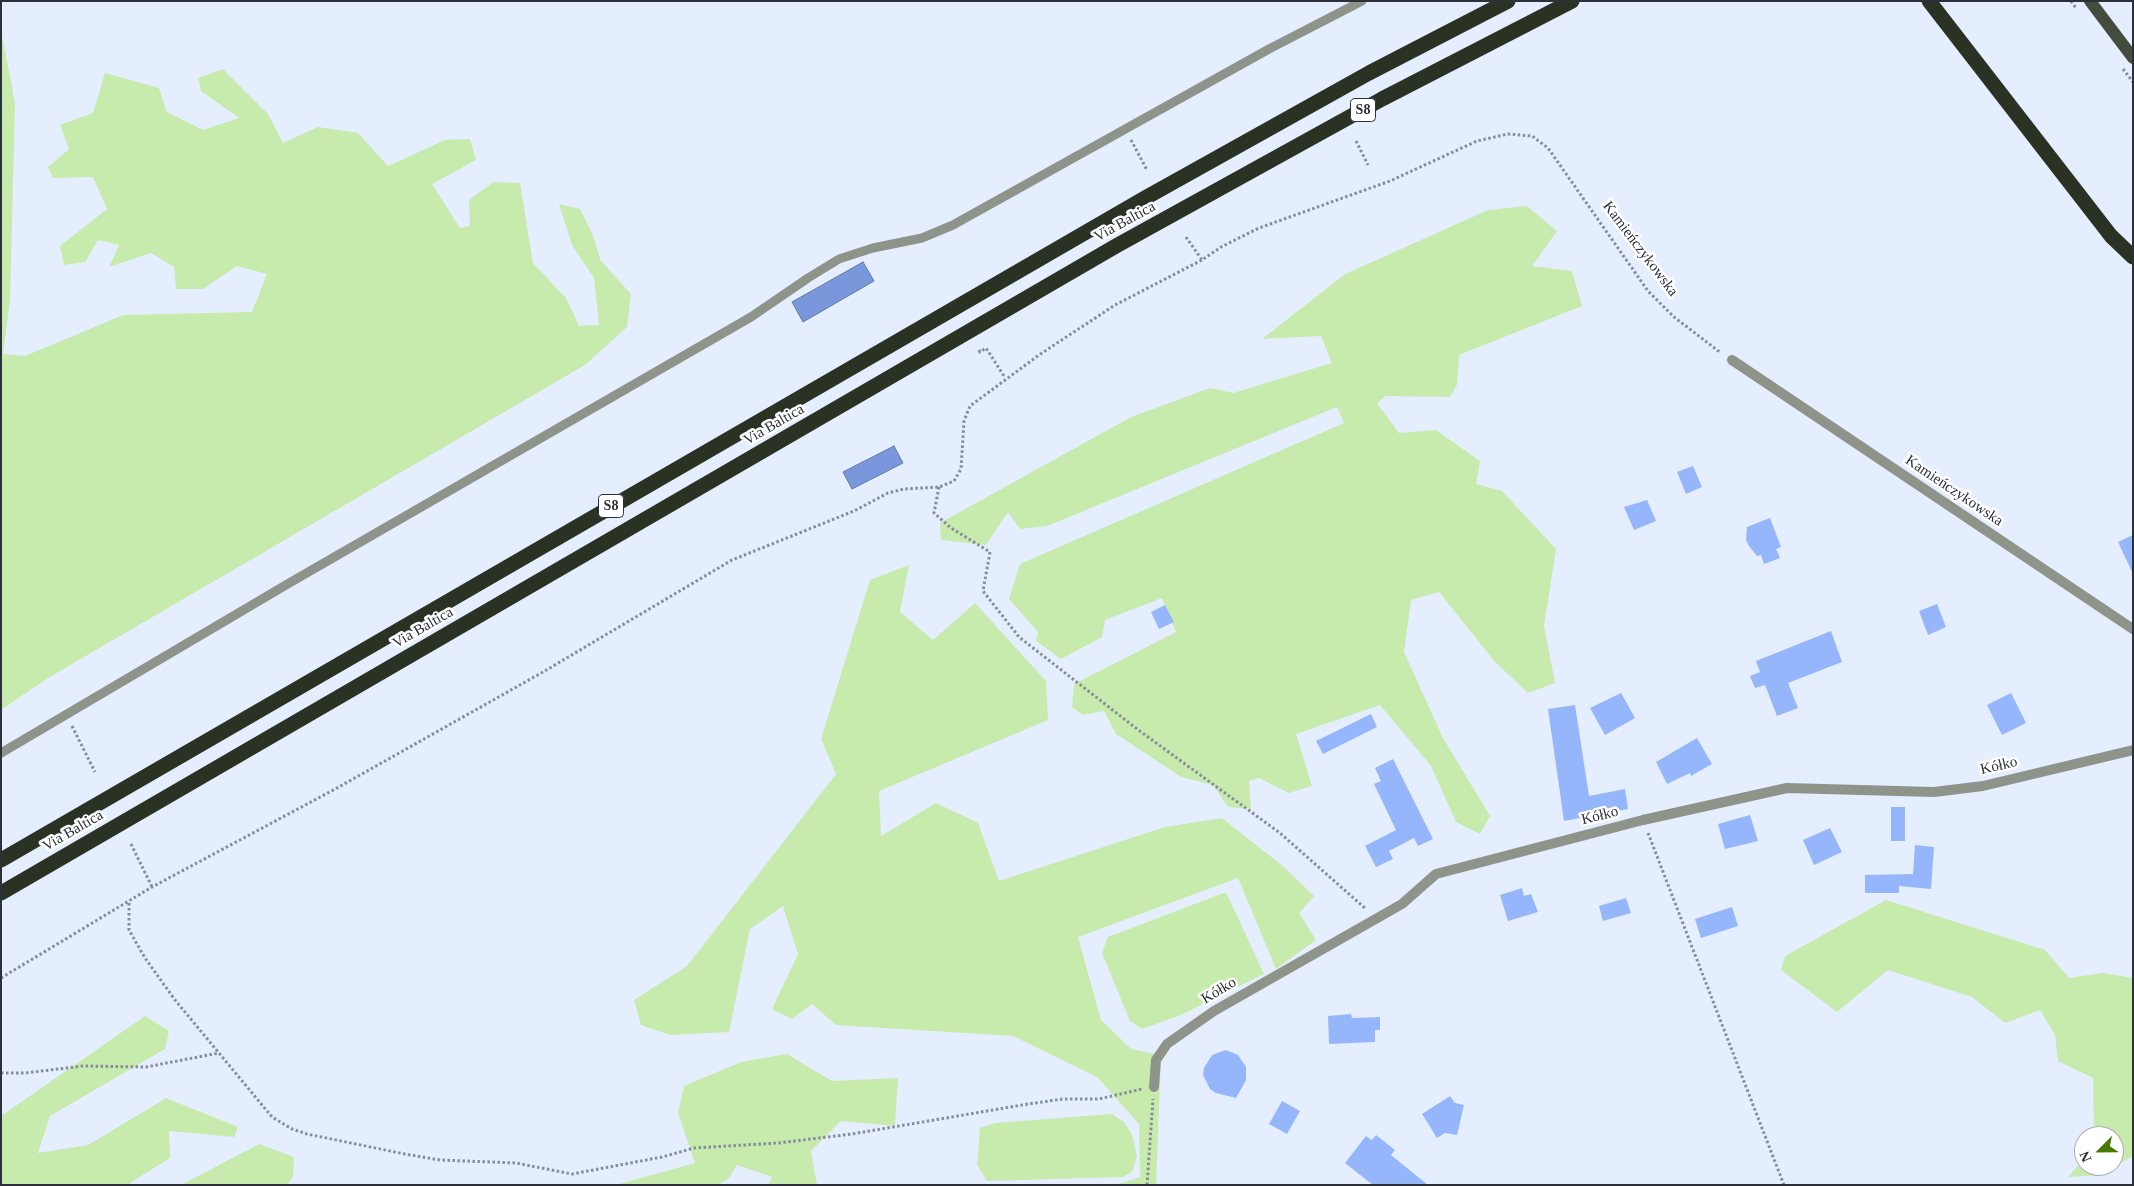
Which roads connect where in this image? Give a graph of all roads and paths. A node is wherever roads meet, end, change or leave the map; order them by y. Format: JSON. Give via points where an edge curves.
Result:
{"nodes":[{"id":1,"x":1362,"y":1,"type":"edge"},
{"id":2,"x":1508,"y":1,"type":"edge"},
{"id":3,"x":1572,"y":1,"type":"edge"},
{"id":4,"x":1929,"y":1,"type":"edge"},
{"id":5,"x":2090,"y":1,"type":"edge"},
{"id":6,"x":2133,"y":58,"type":"edge"},
{"id":7,"x":1125,"y":130,"type":"junction"},
{"id":8,"x":1356,"y":141,"type":"dead end"},
{"id":9,"x":1368,"y":165,"type":"dead end"},
{"id":10,"x":1148,"y":170,"type":"dead end"},
{"id":11,"x":1186,"y":237,"type":"dead end"},
{"id":12,"x":2133,"y":258,"type":"edge"},
{"id":13,"x":1202,"y":260,"type":"junction"},
{"id":14,"x":978,"y":350,"type":"dead end"},
{"id":15,"x":1732,"y":360,"type":"joint"},
{"id":16,"x":1003,"y":375,"type":"dead end"},
{"id":17,"x":939,"y":487,"type":"junction"},
{"id":18,"x":2133,"y":630,"type":"edge"},
{"id":19,"x":66,"y":714,"type":"junction"},
{"id":20,"x":2133,"y":750,"type":"edge"},
{"id":21,"x":1,"y":753,"type":"edge"},
{"id":22,"x":95,"y":772,"type":"dead end"},
{"id":23,"x":1643,"y":820,"type":"junction"},
{"id":24,"x":131,"y":844,"type":"dead end"},
{"id":25,"x":1,"y":860,"type":"edge"},
{"id":26,"x":152,"y":887,"type":"junction"},
{"id":27,"x":1,"y":893,"type":"edge"},
{"id":28,"x":129,"y":902,"type":"junction"},
{"id":29,"x":1377,"y":918,"type":"junction"},
{"id":30,"x":1,"y":978,"type":"edge"},
{"id":31,"x":220,"y":1053,"type":"junction"},
{"id":32,"x":1,"y":1073,"type":"edge"},
{"id":33,"x":1154,"y":1087,"type":"junction"},
{"id":34,"x":1147,"y":1185,"type":"edge"},
{"id":35,"x":1784,"y":1185,"type":"edge"}],
"edges":[{"from":1,"to":7,"type":"lane"},
{"from":2,"to":25,"type":"highway","name":"Via Baltica","number":"S8","via":[[1370,73],[1145,198]]},
{"from":3,"to":27,"type":"highway","name":"Via Baltica","number":"S8","via":[[1382,99],[1116,246]]},
{"from":4,"to":12,"type":"highway","via":[[2110,236]]},
{"from":5,"to":6,"type":"main road"},
{"from":7,"to":10,"type":"path"},
{"from":7,"to":19,"type":"lane","via":[[953,225],[922,238],[839,259],[751,317]]},
{"from":8,"to":9,"type":"path"},
{"from":11,"to":13,"type":"path"},
{"from":13,"to":15,"type":"path","name":"Kamieńczykowska","via":[[1259,228],[1390,181],[1477,142],[1508,134],[1532,136],[1548,148],[1648,290],[1674,317]]},
{"from":13,"to":17,"type":"path","name":"Kamieńczykowska","via":[[1115,305],[970,406],[964,421],[960,470],[954,481]]},
{"from":14,"to":16,"type":"path","via":[[986,348]]},
{"from":15,"to":18,"type":"street","name":"Kamieńczykowska"},
{"from":17,"to":26,"type":"path","via":[[888,493],[854,511],[732,560],[543,672]]},
{"from":17,"to":29,"type":"path","via":[[934,513],[951,528],[990,552],[983,591],[1019,637],[1136,729],[1280,833]]},
{"from":19,"to":21,"type":"lane"},
{"from":19,"to":22,"type":"path"},
{"from":20,"to":23,"type":"street","name":"Kółko","via":[[1983,786],[1934,792],[1787,788]]},
{"from":23,"to":29,"type":"street","name":"Kółko","via":[[1436,874],[1402,904]]},
{"from":23,"to":35,"type":"path"},
{"from":24,"to":26,"type":"path"},
{"from":26,"to":28,"type":"path"},
{"from":28,"to":30,"type":"path"},
{"from":28,"to":31,"type":"path","via":[[129,930],[145,958]]},
{"from":29,"to":33,"type":"street","name":"Kółko","via":[[1214,1011],[1167,1044],[1156,1060]]},
{"from":31,"to":32,"type":"path","via":[[146,1067],[83,1066]]},
{"from":31,"to":33,"type":"path","via":[[272,1117],[292,1129],[440,1160],[516,1163],[572,1174],[694,1148],[852,1134],[1028,1104],[1099,1098]]},
{"from":33,"to":34,"type":"path"}]}
